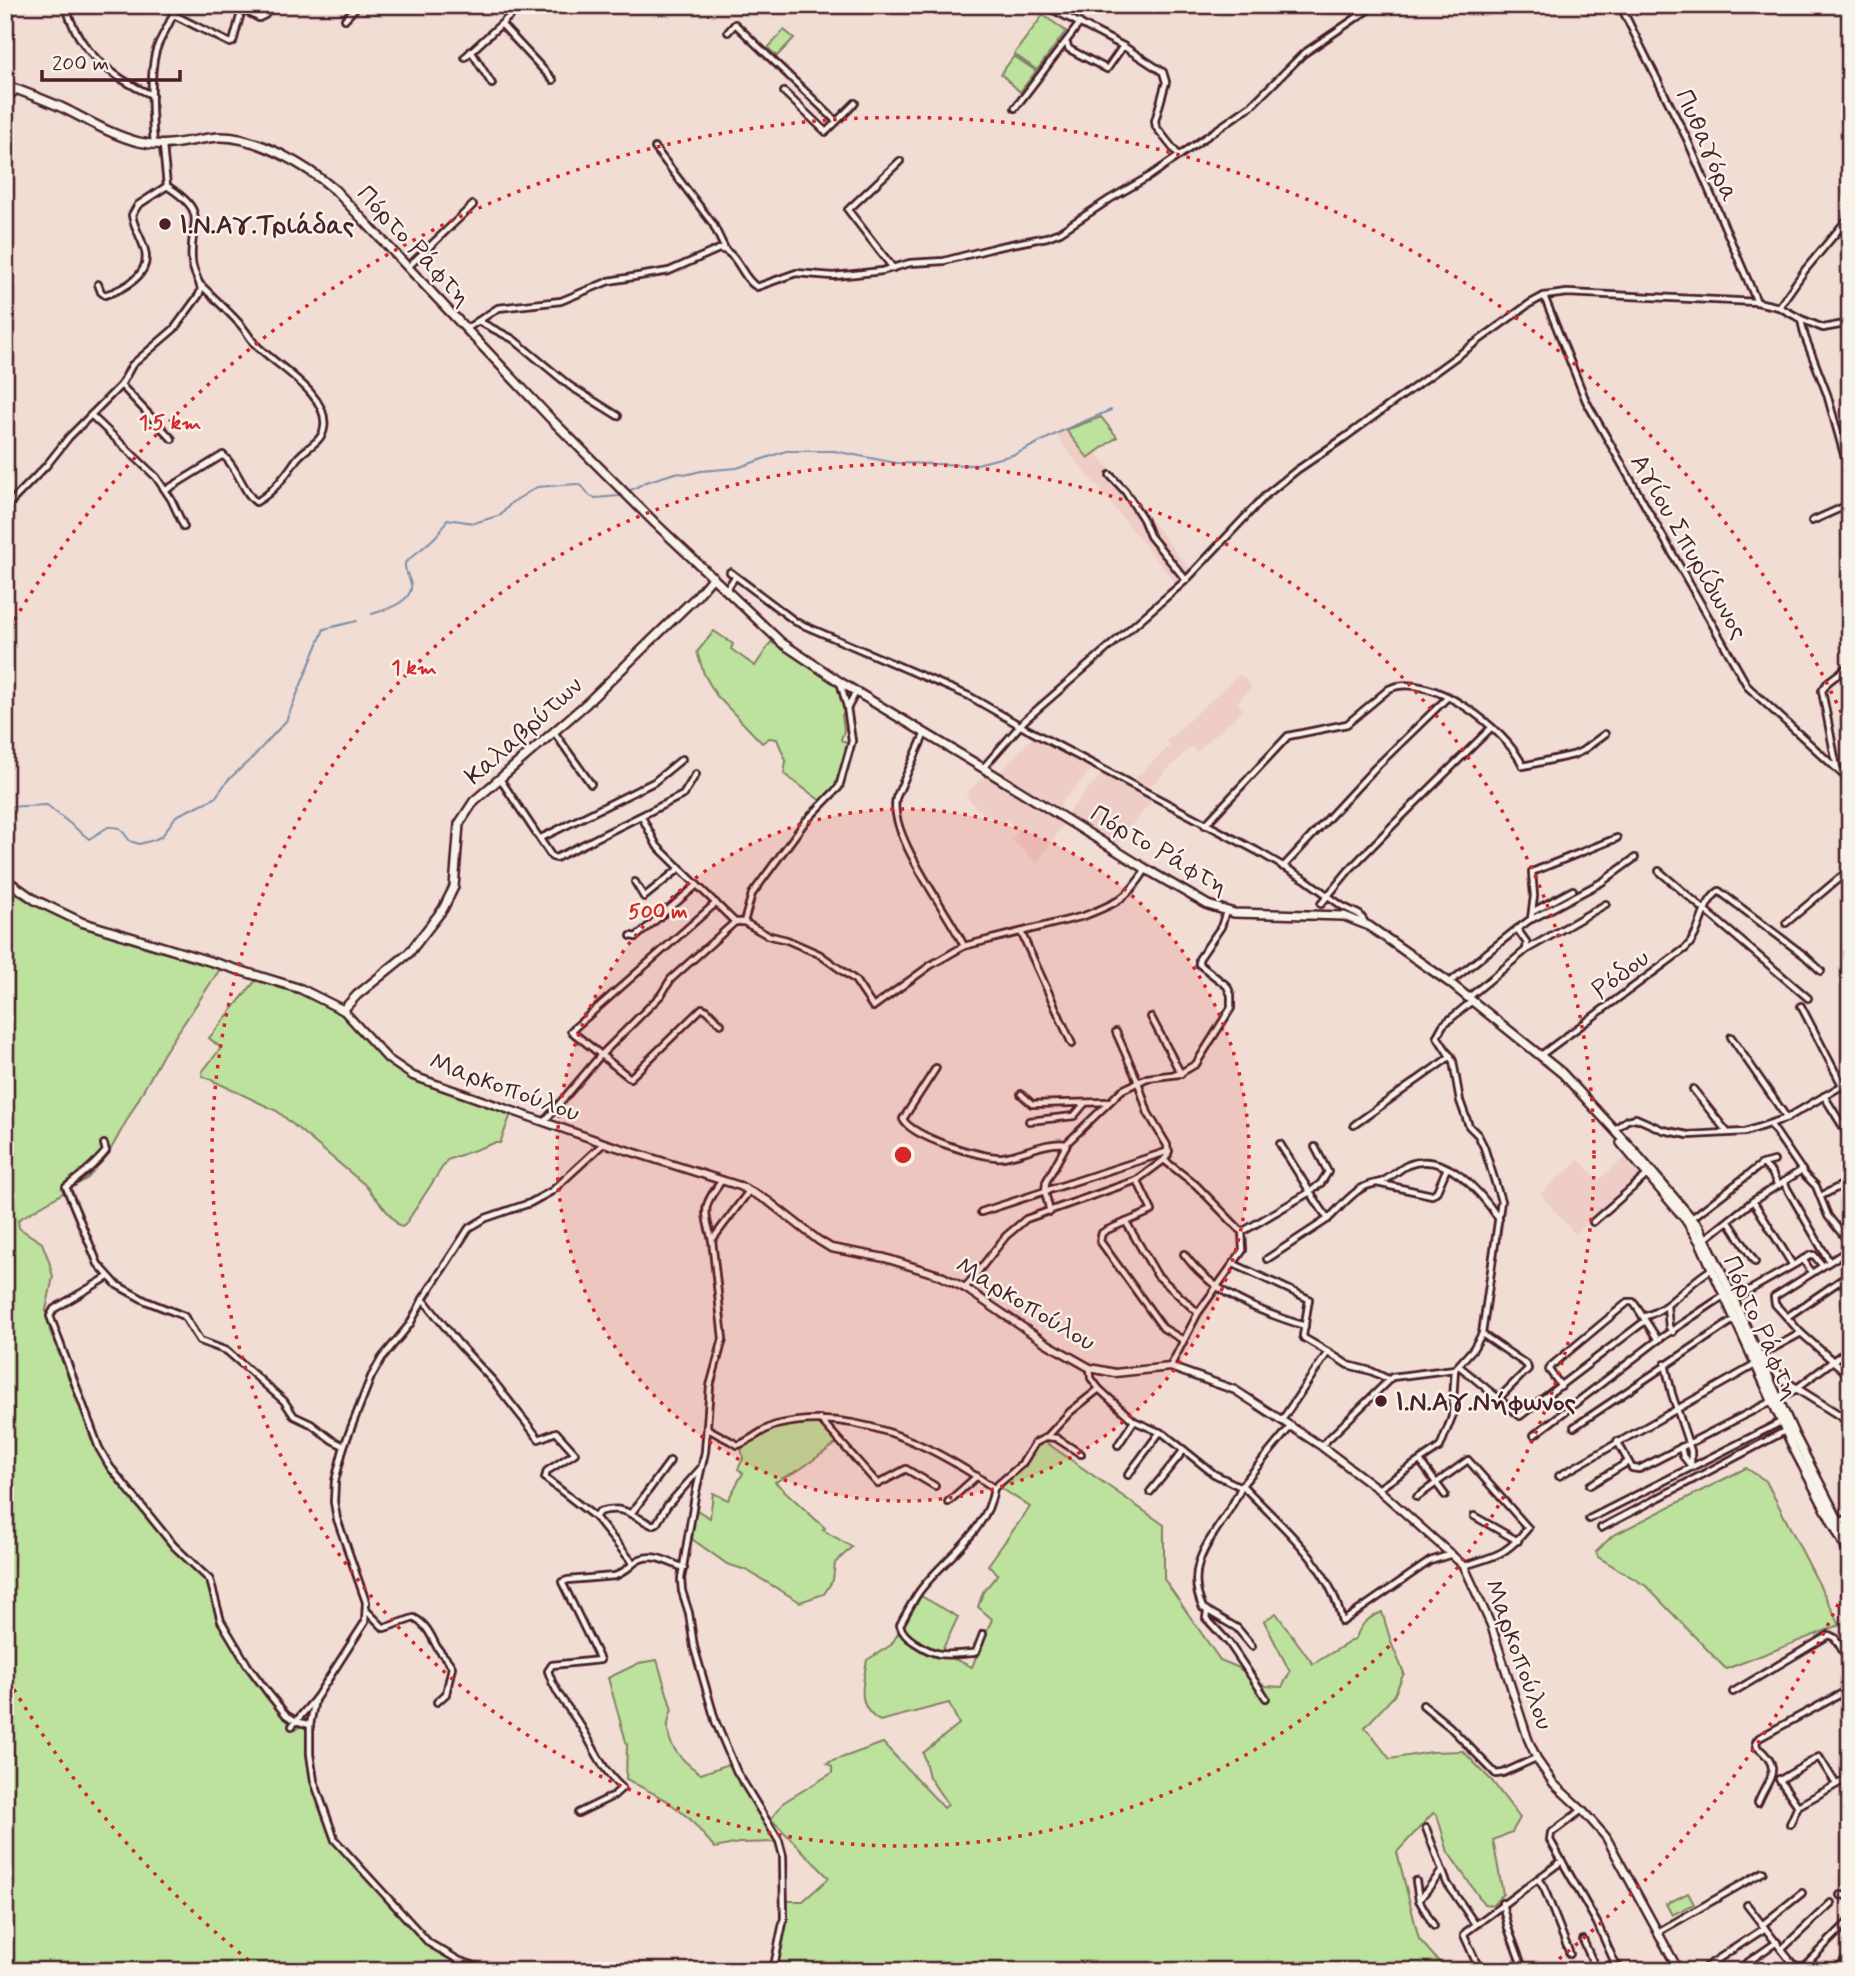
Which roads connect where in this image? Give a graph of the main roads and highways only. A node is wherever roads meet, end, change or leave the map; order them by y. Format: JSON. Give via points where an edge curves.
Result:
{"nodes":[{"id":1,"x":5,"y":85,"type":"edge"},
{"id":2,"x":713,"y":580,"type":"junction"},
{"id":3,"x":820,"y":670,"type":"junction"},
{"id":4,"x":5,"y":879,"type":"edge"},
{"id":5,"x":343,"y":1010,"type":"joint"},
{"id":6,"x":1613,"y":1130,"type":"junction"},
{"id":7,"x":1775,"y":1400,"type":"junction"},
{"id":8,"x":1850,"y":1543,"type":"edge"},
{"id":9,"x":1850,"y":1556,"type":"edge"}],
"edges":[{"from":1,"to":2,"type":"main road","name":"Πόρτο Ράφτη","via":[[127,138],[154,145],[240,138],[326,182],[671,542]]},
{"from":2,"to":3,"type":"main road","name":"Πόρτο Ράφτη"},
{"from":2,"to":3,"type":"main road","name":"Πόρτο Ράφτη","via":[[772,640]]},
{"from":2,"to":5,"type":"main road","name":"Καλαβρύτων","via":[[586,704],[474,801],[459,824],[456,878],[443,909],[409,953]]},
{"from":3,"to":6,"type":"main road","name":"Πόρτο Ράφτη","via":[[1199,900],[1226,912],[1341,916],[1366,924],[1541,1055],[1576,1086]]},
{"from":4,"to":5,"type":"main road","name":"Μαρκοπούλου","via":[[34,900],[81,922],[301,989]]},
{"from":6,"to":7,"type":"main road","name":"Πόρτο Ράφτη","via":[[1690,1226]]},
{"from":6,"to":7,"type":"main road","name":"Πόρτο Ράφτη","via":[[1705,1238]]},
{"from":7,"to":8,"type":"main road","name":"Πόρτο Ράφτη"},
{"from":7,"to":9,"type":"main road","name":"Πόρτο Ράφτη","via":[[1785,1431]]}]}
